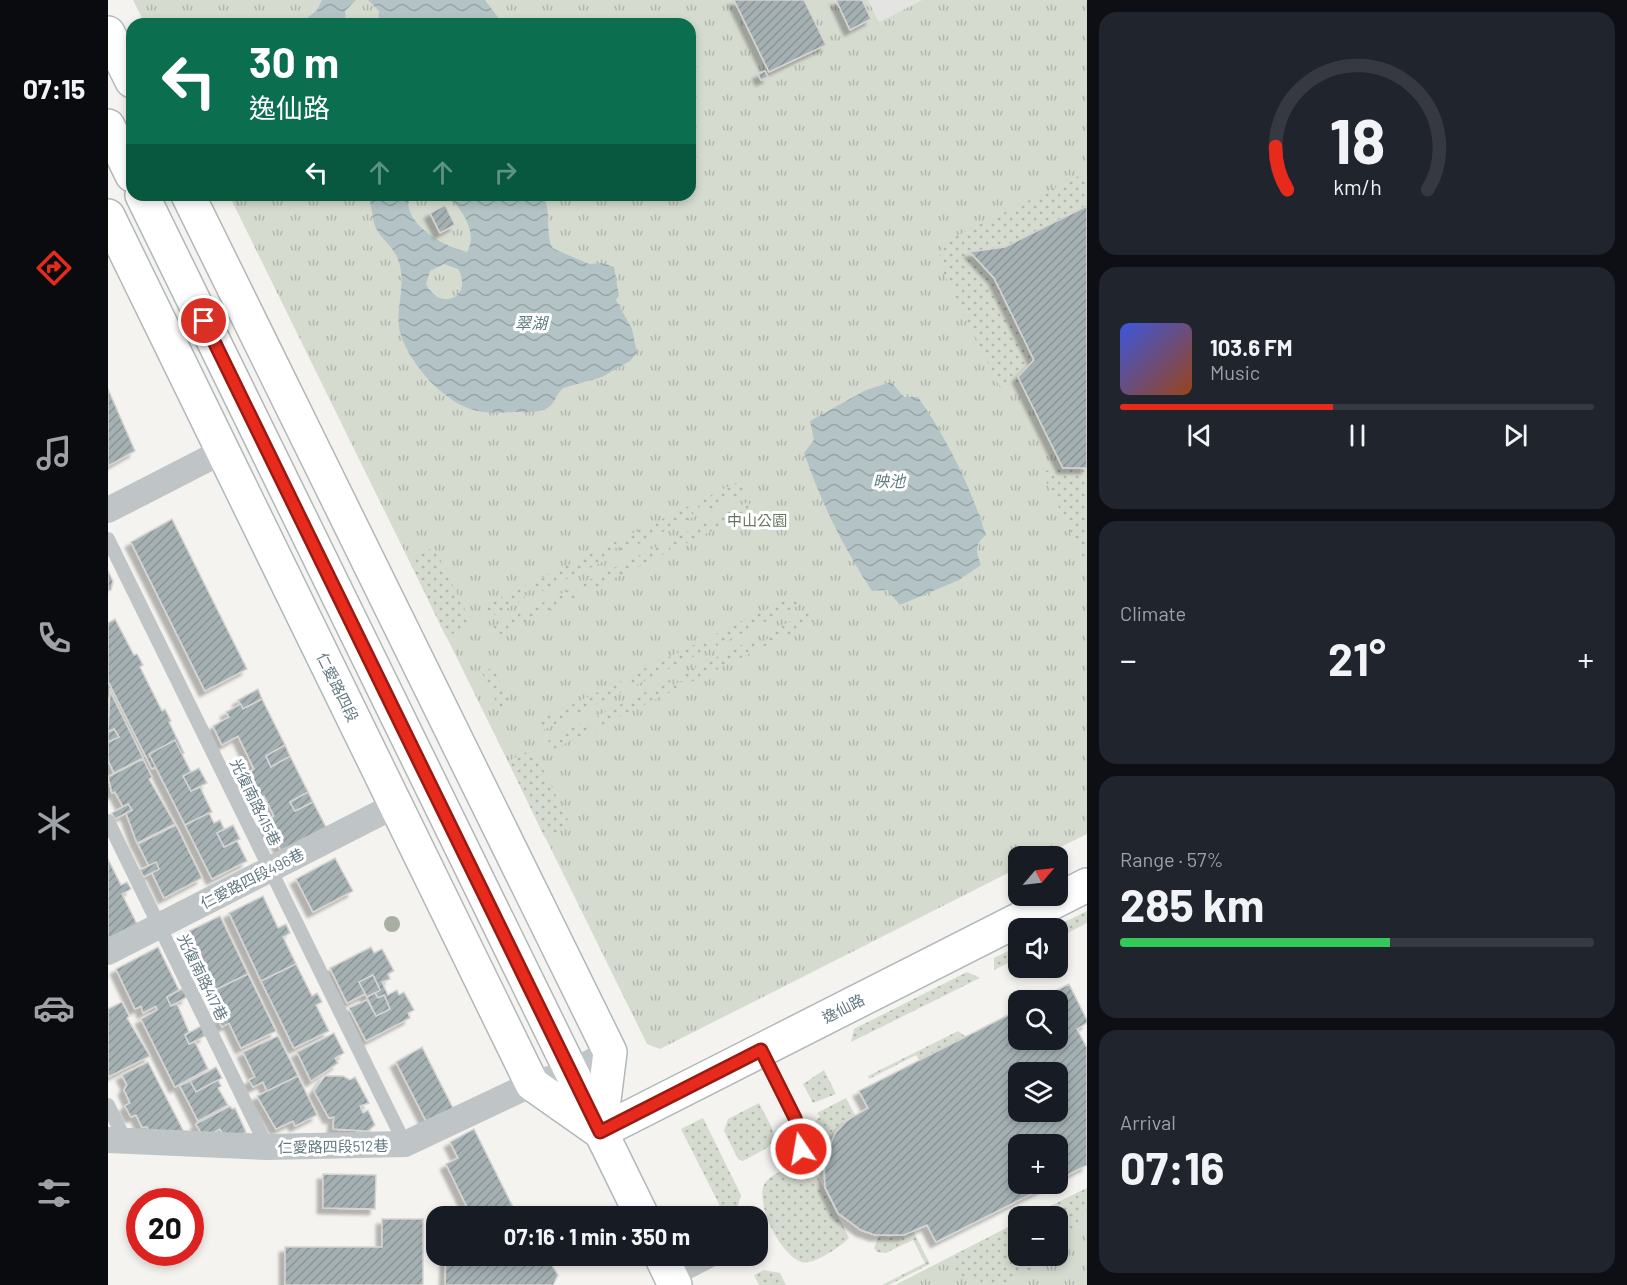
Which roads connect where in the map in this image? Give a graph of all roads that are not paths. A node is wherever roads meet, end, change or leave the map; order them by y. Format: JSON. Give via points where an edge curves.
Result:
{"nodes":[{"id":1,"x":108,"y":33,"type":"edge"},
{"id":2,"x":126,"y":69,"type":"edge"},
{"id":3,"x":108,"y":126,"type":"edge"},
{"id":4,"x":126,"y":163,"type":"edge"},
{"id":5,"x":145,"y":201,"type":"edge"},
{"id":6,"x":191,"y":201,"type":"edge"},
{"id":7,"x":108,"y":216,"type":"edge"},
{"id":8,"x":223,"y":451,"type":"junction"},
{"id":9,"x":108,"y":510,"type":"edge"},
{"id":10,"x":108,"y":539,"type":"edge"},
{"id":11,"x":396,"y":805,"type":"junction"},
{"id":12,"x":108,"y":821,"type":"edge"},
{"id":13,"x":270,"y":868,"type":"junction"},
{"id":14,"x":1087,"y":885,"type":"edge"},
{"id":15,"x":160,"y":927,"type":"junction"},
{"id":16,"x":108,"y":952,"type":"edge"},
{"id":17,"x":761,"y":1050,"type":"junction"},
{"id":18,"x":610,"y":1052,"type":"junction"},
{"id":19,"x":571,"y":1073,"type":"junction"},
{"id":20,"x":532,"y":1084,"type":"junction"},
{"id":21,"x":108,"y":1105,"type":"edge"},
{"id":22,"x":600,"y":1132,"type":"junction"},
{"id":23,"x":117,"y":1140,"type":"edge"},
{"id":24,"x":405,"y":1144,"type":"junction"},
{"id":25,"x":267,"y":1147,"type":"junction"},
{"id":26,"x":801,"y":1149,"type":"dead end"},
{"id":27,"x":637,"y":1206,"type":"edge"},
{"id":28,"x":696,"y":1266,"type":"edge"},
{"id":29,"x":668,"y":1276,"type":"edge"}],
"edges":[{"from":1,"to":2,"type":"main road"},
{"from":3,"to":4,"type":"main road"},
{"from":5,"to":19,"type":"main road","name":"仁愛路四段"},
{"from":6,"to":18,"type":"main road"},
{"from":7,"to":8,"type":"main road","name":"仁愛路四段"},
{"from":8,"to":9,"type":"street"},
{"from":8,"to":11,"type":"main road","name":"仁愛路四段"},
{"from":10,"to":13,"type":"lane","name":"光復南路415巷"},
{"from":11,"to":13,"type":"street","name":"仁愛路四段496巷"},
{"from":11,"to":20,"type":"main road","name":"仁愛路四段"},
{"from":12,"to":15,"type":"lane","name":"光復南路417巷"},
{"from":13,"to":15,"type":"street","name":"仁愛路四段496巷"},
{"from":13,"to":24,"type":"lane","name":"光復南路415巷"},
{"from":14,"to":17,"type":"main road","name":"逸仙路"},
{"from":15,"to":16,"type":"street","name":"仁愛路四段496巷"},
{"from":15,"to":25,"type":"lane","name":"光復南路417巷"},
{"from":17,"to":22,"type":"main road","name":"逸仙路"},
{"from":17,"to":26,"type":"lane","via":[[795,1118]]},
{"from":18,"to":19,"type":"street","name":"仁愛路四段512巷"},
{"from":18,"to":22,"type":"main road"},
{"from":19,"to":20,"type":"street","name":"仁愛路四段512巷"},
{"from":19,"to":22,"type":"main road","name":"仁愛路四段"},
{"from":20,"to":22,"type":"main road","name":"仁愛路四段"},
{"from":20,"to":24,"type":"street","name":"仁愛路四段512巷"},
{"from":21,"to":23,"type":"lane"},
{"from":22,"to":27,"type":"main road","name":"仁愛路四段"},
{"from":23,"to":25,"type":"street","name":"仁愛路四段512巷"},
{"from":24,"to":25,"type":"street","name":"仁愛路四段512巷"},
{"from":28,"to":29,"type":"lane"}]}
